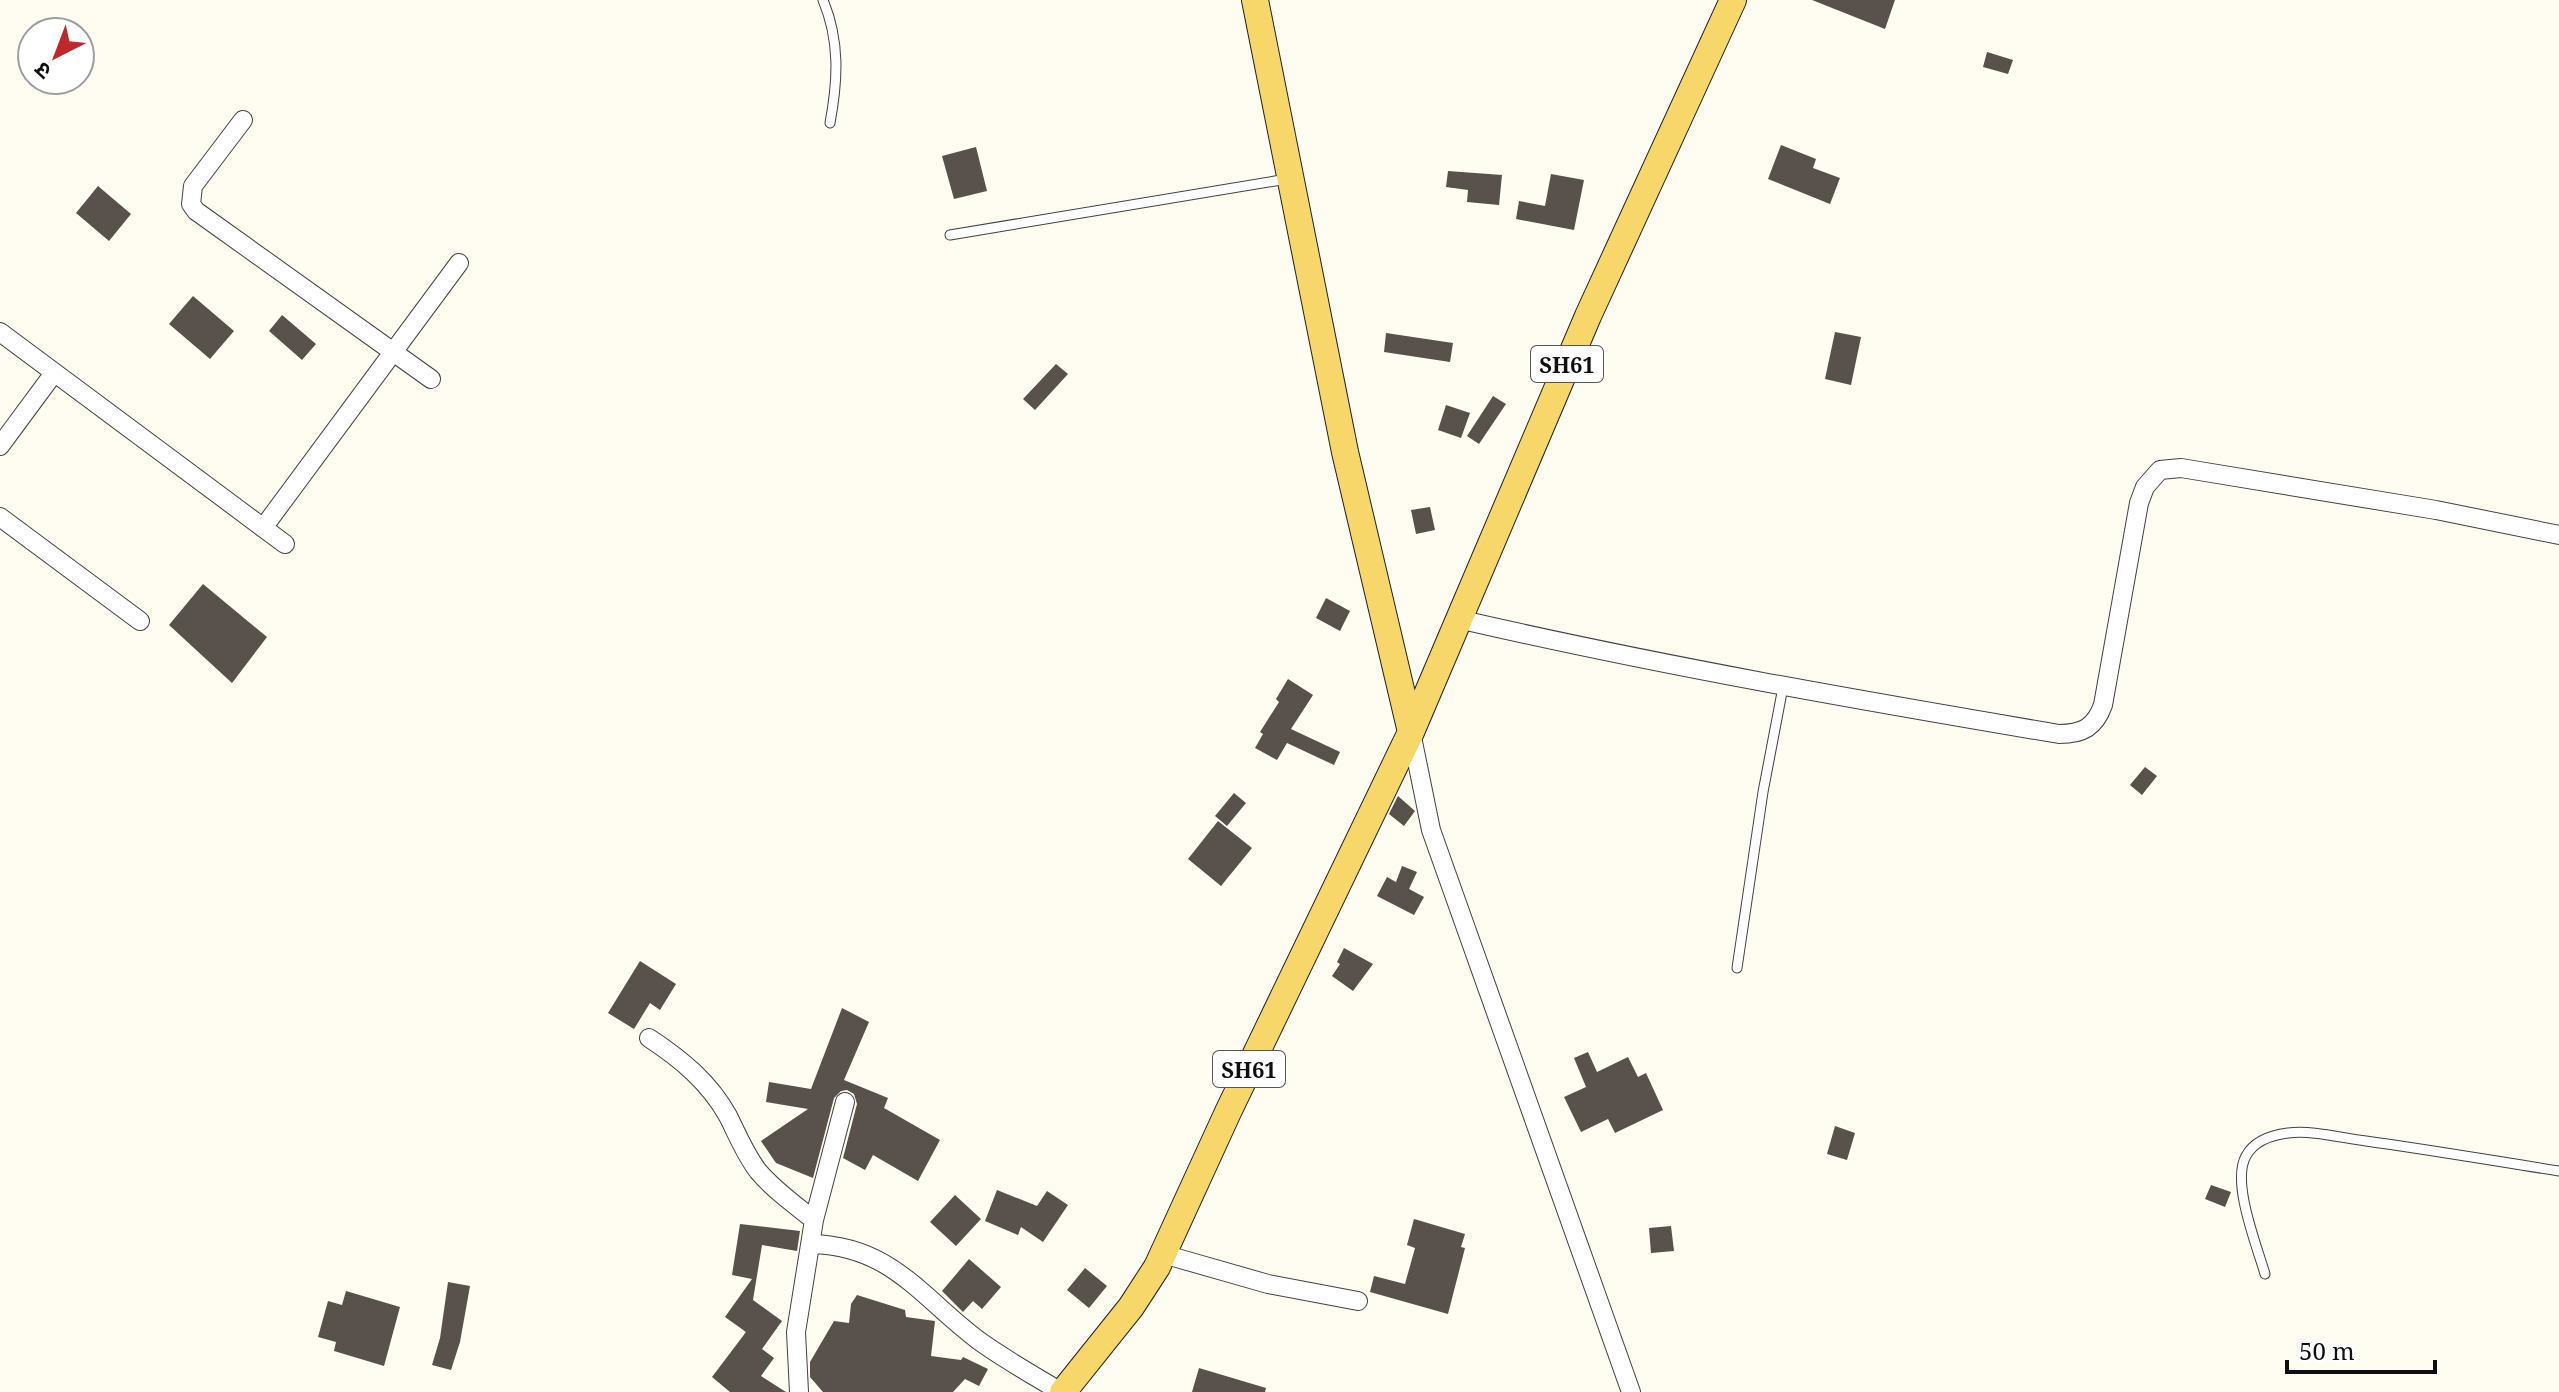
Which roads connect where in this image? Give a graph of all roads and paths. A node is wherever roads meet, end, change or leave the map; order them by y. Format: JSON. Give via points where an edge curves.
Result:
{"nodes":[{"id":1,"x":823,"y":0,"type":"edge"},
{"id":2,"x":1255,"y":0,"type":"edge"},
{"id":3,"x":1733,"y":0,"type":"edge"},
{"id":4,"x":243,"y":120,"type":"dead end"},
{"id":5,"x":830,"y":123,"type":"dead end"},
{"id":6,"x":1291,"y":179,"type":"junction"},
{"id":7,"x":950,"y":235,"type":"dead end"},
{"id":8,"x":459,"y":263,"type":"dead end"},
{"id":9,"x":0,"y":332,"type":"edge"},
{"id":10,"x":393,"y":352,"type":"junction"},
{"id":11,"x":54,"y":373,"type":"junction"},
{"id":12,"x":431,"y":379,"type":"dead end"},
{"id":13,"x":0,"y":446,"type":"edge"},
{"id":14,"x":0,"y":517,"type":"edge"},
{"id":15,"x":263,"y":528,"type":"junction"},
{"id":16,"x":2559,"y":535,"type":"edge"},
{"id":17,"x":285,"y":544,"type":"dead end"},
{"id":18,"x":1458,"y":619,"type":"junction"},
{"id":19,"x":140,"y":621,"type":"dead end"},
{"id":20,"x":1783,"y":687,"type":"junction"},
{"id":21,"x":1411,"y":732,"type":"junction"},
{"id":22,"x":1737,"y":968,"type":"dead end"},
{"id":23,"x":649,"y":1038,"type":"dead end"},
{"id":24,"x":845,"y":1102,"type":"dead end"},
{"id":25,"x":2559,"y":1171,"type":"edge"},
{"id":26,"x":814,"y":1220,"type":"junction"},
{"id":27,"x":812,"y":1244,"type":"junction"},
{"id":28,"x":1163,"y":1254,"type":"junction"},
{"id":29,"x":2265,"y":1274,"type":"dead end"},
{"id":30,"x":1358,"y":1301,"type":"dead end"},
{"id":31,"x":799,"y":1392,"type":"edge"},
{"id":32,"x":1062,"y":1392,"type":"edge"},
{"id":33,"x":1631,"y":1392,"type":"edge"}],
"edges":[{"from":1,"to":5,"type":"lane","via":[[837,60]]},
{"from":2,"to":6,"type":"main road"},
{"from":3,"to":18,"type":"main road","number":"SH61","via":[[1588,316]]},
{"from":4,"to":10,"type":"street","via":[[193,186],[191,204]]},
{"from":6,"to":7,"type":"lane"},
{"from":6,"to":21,"type":"main road","via":[[1345,452]]},
{"from":8,"to":10,"type":"street"},
{"from":9,"to":11,"type":"street"},
{"from":10,"to":12,"type":"street"},
{"from":10,"to":15,"type":"street"},
{"from":11,"to":13,"type":"street"},
{"from":11,"to":15,"type":"street"},
{"from":14,"to":19,"type":"street"},
{"from":15,"to":17,"type":"street"},
{"from":16,"to":20,"type":"street","via":[[2170,467],[2151,477],[2139,503],[2103,705],[2085,731],[2059,734]]},
{"from":18,"to":20,"type":"street"},
{"from":18,"to":21,"type":"main road","number":"SH61"},
{"from":20,"to":22,"type":"lane"},
{"from":21,"to":28,"type":"main road","number":"SH61"},
{"from":21,"to":33,"type":"street","via":[[1431,830]]},
{"from":23,"to":26,"type":"street","via":[[695,1072],[758,1171]]},
{"from":24,"to":26,"type":"street"},
{"from":25,"to":29,"type":"lane","via":[[2301,1132],[2273,1136],[2254,1146],[2241,1170]]},
{"from":26,"to":27,"type":"street"},
{"from":27,"to":31,"type":"street","via":[[796,1332]]},
{"from":27,"to":32,"type":"street","via":[[850,1249],[889,1266],[978,1340]]},
{"from":28,"to":30,"type":"street","via":[[1268,1284]]},
{"from":28,"to":32,"type":"main road","number":"SH61","via":[[1131,1307]]}]}
